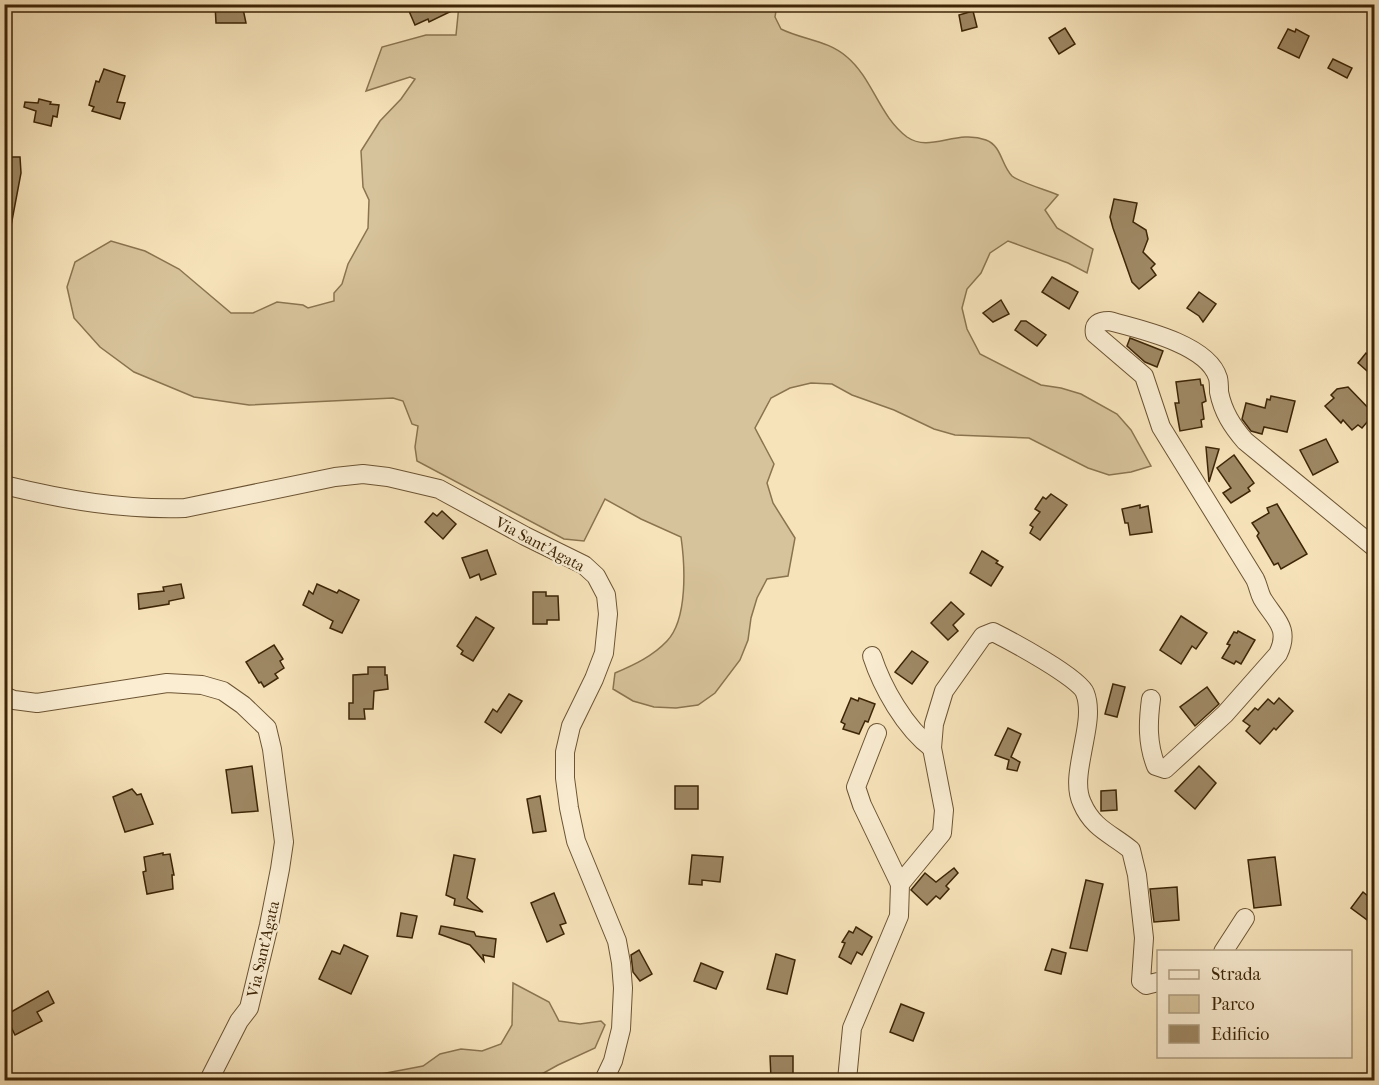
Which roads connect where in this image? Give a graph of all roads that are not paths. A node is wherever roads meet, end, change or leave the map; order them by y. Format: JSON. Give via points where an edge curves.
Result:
{"nodes":[{"id":1,"x":4,"y":485,"type":"edge"},
{"id":2,"x":1374,"y":547,"type":"edge"},
{"id":3,"x":872,"y":656,"type":"dead end"},
{"id":4,"x":4,"y":696,"type":"edge"},
{"id":5,"x":1151,"y":699,"type":"dead end"},
{"id":6,"x":877,"y":733,"type":"dead end"},
{"id":7,"x":932,"y":748,"type":"junction"},
{"id":8,"x":900,"y":884,"type":"junction"},
{"id":9,"x":1245,"y":918,"type":"dead end"},
{"id":10,"x":1224,"y":950,"type":"edge"},
{"id":11,"x":1157,"y":982,"type":"edge"},
{"id":12,"x":209,"y":1080,"type":"edge"},
{"id":13,"x":604,"y":1080,"type":"edge"},
{"id":14,"x":847,"y":1080,"type":"edge"}],
"edges":[{"from":1,"to":13,"type":"street","name":"Via Sant'Agata","via":[[118,507],[166,509],[335,477],[388,477],[438,489],[584,565],[596,576],[606,595],[604,652],[571,726],[565,752],[568,808],[576,841],[617,941],[621,963],[621,1029]]},
{"from":2,"to":5,"type":"street","via":[[1245,441],[1224,412],[1218,378],[1205,359],[1160,335],[1109,321],[1096,324],[1095,334],[1144,376],[1161,426],[1282,626],[1278,654],[1225,714],[1165,769],[1153,759],[1147,727]]},
{"from":3,"to":7,"type":"street","via":[[904,720]]},
{"from":4,"to":12,"type":"street","name":"Via Sant'Agata","via":[[37,703],[166,683],[202,685],[223,691],[267,728],[284,842],[280,869],[249,1008]]},
{"from":6,"to":8,"type":"street","via":[[856,787]]},
{"from":7,"to":8,"type":"street","via":[[944,810],[942,833]]},
{"from":7,"to":11,"type":"street","via":[[934,723],[944,691],[983,636],[993,633],[1011,641],[1085,690],[1087,722],[1078,777],[1081,802],[1096,826],[1131,850],[1144,938],[1141,981],[1146,986]]},
{"from":8,"to":14,"type":"street","via":[[899,916],[852,1028]]},
{"from":9,"to":10,"type":"street"}]}
